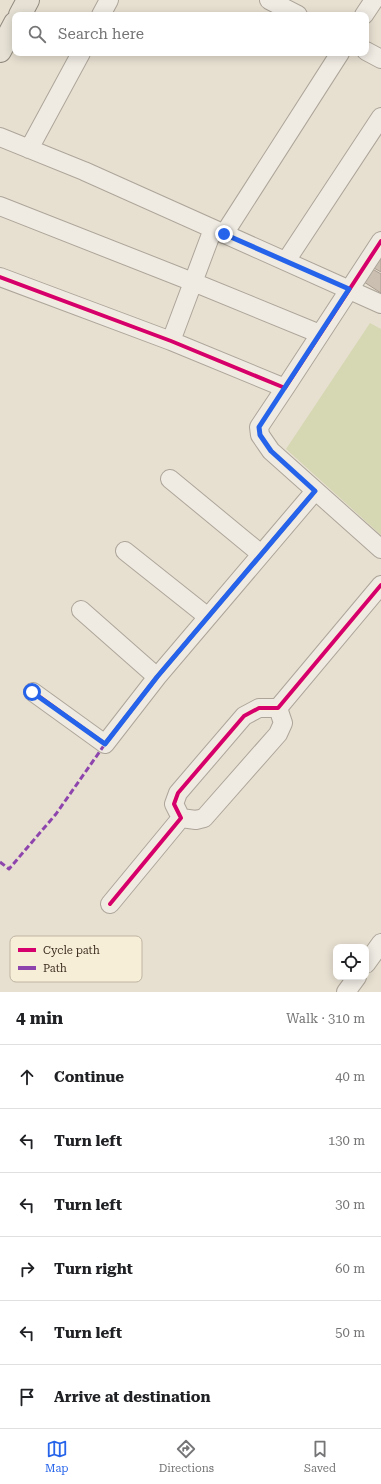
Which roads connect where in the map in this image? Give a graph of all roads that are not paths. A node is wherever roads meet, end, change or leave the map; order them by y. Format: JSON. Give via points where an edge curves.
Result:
{"nodes":[{"id":1,"x":28,"y":0,"type":"edge"},
{"id":2,"x":109,"y":0,"type":"edge"},
{"id":3,"x":269,"y":0,"type":"edge"},
{"id":4,"x":374,"y":0,"type":"edge"},
{"id":5,"x":298,"y":9,"type":"edge"},
{"id":6,"x":22,"y":12,"type":"edge"},
{"id":7,"x":103,"y":12,"type":"edge"},
{"id":8,"x":366,"y":12,"type":"edge"},
{"id":9,"x":12,"y":29,"type":"edge"},
{"id":10,"x":0,"y":51,"type":"edge"},
{"id":11,"x":369,"y":53,"type":"edge"},
{"id":12,"x":79,"y":56,"type":"edge"},
{"id":13,"x":338,"y":56,"type":"edge"},
{"id":14,"x":381,"y":59,"type":"edge"},
{"id":15,"x":381,"y":117,"type":"edge"},
{"id":16,"x":0,"y":137,"type":"edge"},
{"id":17,"x":29,"y":149,"type":"junction"},
{"id":18,"x":0,"y":206,"type":"edge"},
{"id":19,"x":219,"y":232,"type":"junction"},
{"id":20,"x":381,"y":240,"type":"edge"},
{"id":21,"x":286,"y":261,"type":"junction"},
{"id":22,"x":0,"y":277,"type":"edge"},
{"id":23,"x":193,"y":282,"type":"junction"},
{"id":24,"x":349,"y":289,"type":"junction"},
{"id":25,"x":381,"y":304,"type":"edge"},
{"id":26,"x":320,"y":334,"type":"junction"},
{"id":27,"x":171,"y":341,"type":"junction"},
{"id":28,"x":285,"y":388,"type":"junction"},
{"id":29,"x":170,"y":479,"type":"dead end"},
{"id":30,"x":315,"y":491,"type":"junction"},
{"id":31,"x":381,"y":549,"type":"edge"},
{"id":32,"x":125,"y":551,"type":"dead end"},
{"id":33,"x":262,"y":554,"type":"junction"},
{"id":34,"x":381,"y":585,"type":"edge"},
{"id":35,"x":81,"y":610,"type":"dead end"},
{"id":36,"x":208,"y":616,"type":"junction"},
{"id":37,"x":157,"y":677,"type":"junction"},
{"id":38,"x":32,"y":692,"type":"dead end"},
{"id":39,"x":278,"y":708,"type":"junction"},
{"id":40,"x":181,"y":818,"type":"junction"},
{"id":41,"x":110,"y":904,"type":"dead end"},
{"id":42,"x":381,"y":943,"type":"edge"},
{"id":43,"x":369,"y":960,"type":"edge"},
{"id":44,"x":354,"y":980,"type":"edge"},
{"id":45,"x":346,"y":992,"type":"edge"}],
"edges":[{"from":1,"to":6,"type":"main road"},
{"from":2,"to":7,"type":"street"},
{"from":3,"to":5,"type":"street"},
{"from":4,"to":8,"type":"street"},
{"from":9,"to":10,"type":"main road"},
{"from":11,"to":14,"type":"street"},
{"from":12,"to":17,"type":"street"},
{"from":13,"to":19,"type":"street"},
{"from":15,"to":21,"type":"street"},
{"from":16,"to":17,"type":"street"},
{"from":17,"to":19,"type":"street"},
{"from":18,"to":23,"type":"street"},
{"from":19,"to":21,"type":"street"},
{"from":19,"to":23,"type":"street"},
{"from":20,"to":24,"type":"street"},
{"from":21,"to":24,"type":"street"},
{"from":22,"to":27,"type":"street"},
{"from":23,"to":26,"type":"street"},
{"from":23,"to":27,"type":"street"},
{"from":24,"to":25,"type":"street"},
{"from":24,"to":26,"type":"street"},
{"from":26,"to":28,"type":"street"},
{"from":27,"to":28,"type":"street"},
{"from":28,"to":30,"type":"street","via":[[259,427],[260,435],[271,451]]},
{"from":29,"to":33,"type":"street"},
{"from":30,"to":31,"type":"street"},
{"from":30,"to":33,"type":"street"},
{"from":32,"to":36,"type":"street"},
{"from":33,"to":36,"type":"street"},
{"from":34,"to":39,"type":"street"},
{"from":35,"to":37,"type":"street"},
{"from":36,"to":37,"type":"street"},
{"from":37,"to":38,"type":"street","via":[[105,744]]},
{"from":39,"to":40,"type":"street","via":[[283,723],[278,734],[215,806],[204,818]]},
{"from":39,"to":40,"type":"street","via":[[259,708],[244,716],[178,793],[174,804]]},
{"from":40,"to":41,"type":"street"},
{"from":42,"to":43,"type":"street"},
{"from":44,"to":45,"type":"street"}]}
